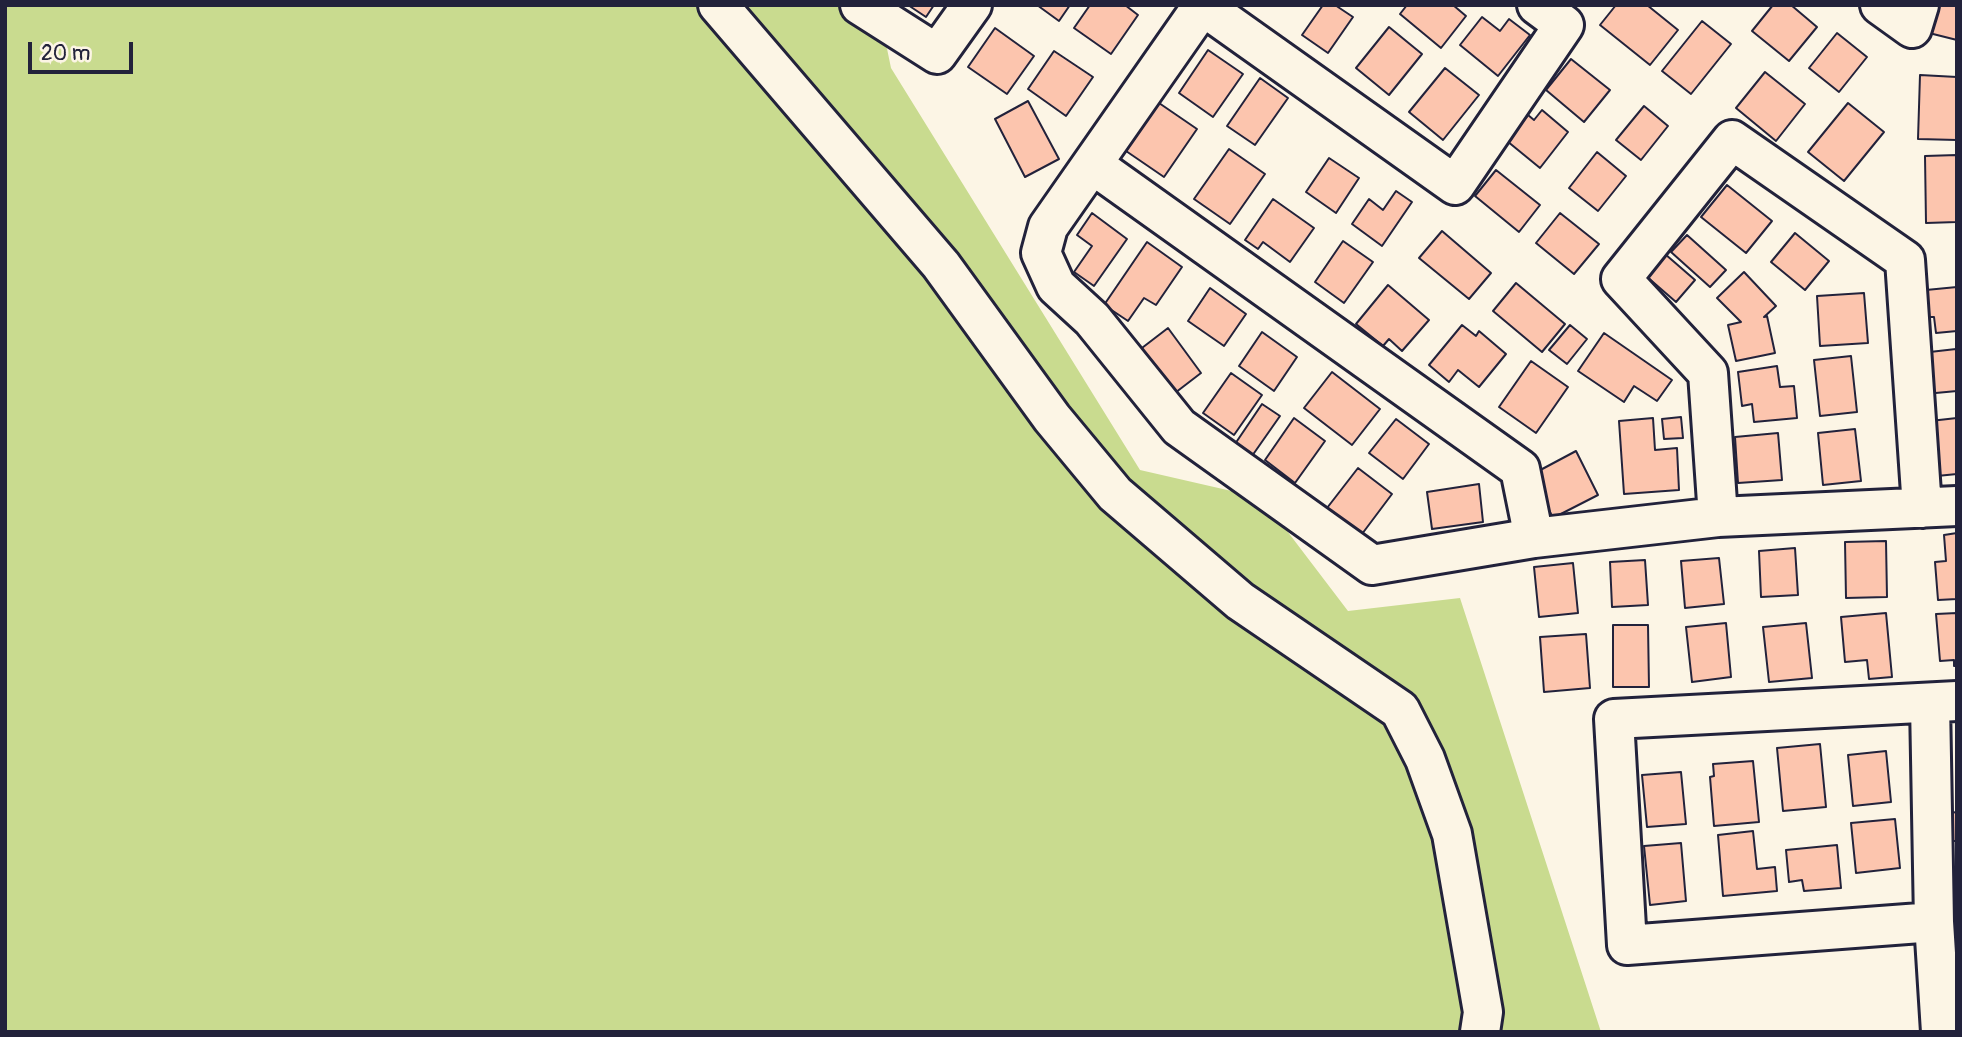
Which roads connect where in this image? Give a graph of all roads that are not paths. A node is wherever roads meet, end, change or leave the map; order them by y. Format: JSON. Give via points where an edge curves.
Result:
{"nodes":[{"id":1,"x":718,"y":5,"type":"edge"},
{"id":2,"x":860,"y":5,"type":"edge"},
{"id":3,"x":972,"y":5,"type":"edge"},
{"id":4,"x":1537,"y":5,"type":"edge"},
{"id":5,"x":1880,"y":5,"type":"edge"},
{"id":6,"x":1919,"y":5,"type":"edge"},
{"id":7,"x":1203,"y":6,"type":"edge"},
{"id":8,"x":1092,"y":164,"type":"junction"},
{"id":9,"x":1939,"y":507,"type":"edge"},
{"id":10,"x":1718,"y":517,"type":"junction"},
{"id":11,"x":1534,"y":538,"type":"junction"},
{"id":12,"x":1943,"y":702,"type":"edge"},
{"id":13,"x":1934,"y":922,"type":"junction"},
{"id":14,"x":1480,"y":1032,"type":"edge"},
{"id":15,"x":1941,"y":1032,"type":"edge"}],
"edges":[{"from":1,"to":14,"type":"street","via":[[941,265],[1052,418],[1115,494],[1240,601],[1400,710],[1425,759],[1452,834],[1483,1012]]},
{"from":2,"to":3,"type":"street","via":[[937,54]]},
{"from":4,"to":7,"type":"street","via":[[1564,24],[1455,185]]},
{"from":5,"to":6,"type":"street","via":[[1912,28]]},
{"from":7,"to":8,"type":"street"},
{"from":8,"to":11,"type":"street","via":[[1520,469]]},
{"from":8,"to":11,"type":"street","via":[[1048,227],[1041,253],[1056,286],[1092,319],[1179,428],[1372,565]]},
{"from":9,"to":10,"type":"street"},
{"from":9,"to":10,"type":"street","via":[[1905,260],[1732,140],[1621,279],[1708,373]]},
{"from":10,"to":11,"type":"street"},
{"from":12,"to":13,"type":"street"},
{"from":12,"to":13,"type":"street","via":[[1614,719],[1627,945]]},
{"from":13,"to":15,"type":"street"}]}
